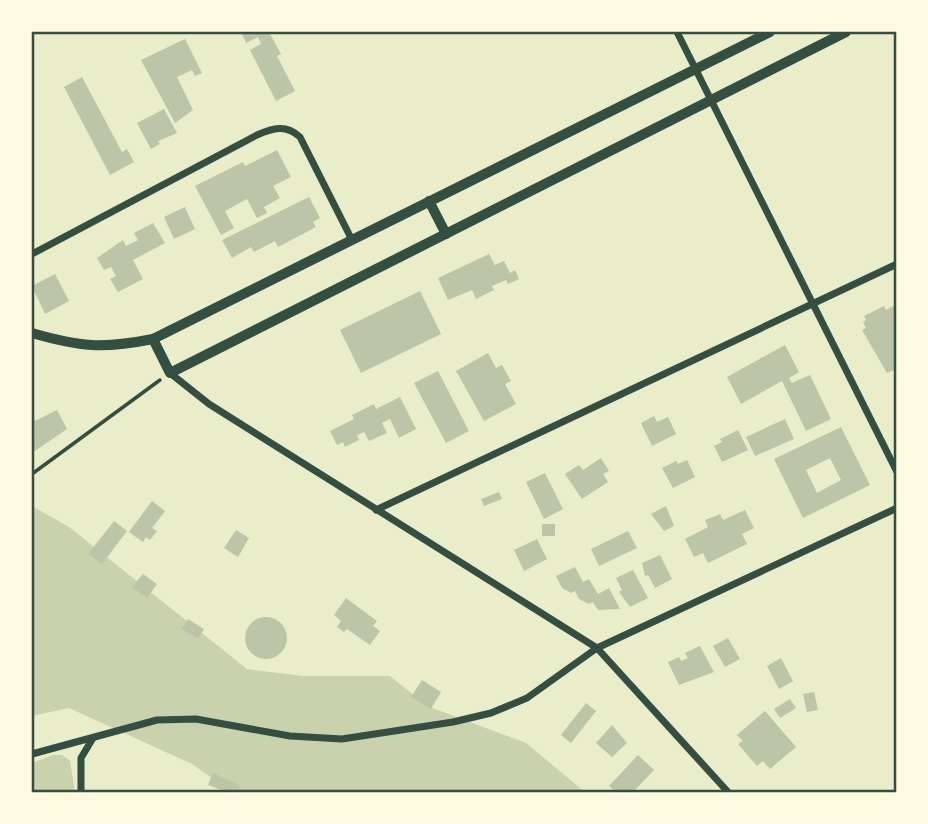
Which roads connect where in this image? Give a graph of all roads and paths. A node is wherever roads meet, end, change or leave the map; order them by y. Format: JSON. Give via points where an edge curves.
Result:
{"nodes":[{"id":1,"x":677,"y":32,"type":"edge"},
{"id":2,"x":770,"y":32,"type":"edge"},
{"id":3,"x":846,"y":32,"type":"edge"},
{"id":4,"x":695,"y":69,"type":"junction"},
{"id":5,"x":711,"y":100,"type":"junction"},
{"id":6,"x":429,"y":201,"type":"junction"},
{"id":7,"x":446,"y":234,"type":"junction"},
{"id":8,"x":352,"y":240,"type":"junction"},
{"id":9,"x":32,"y":254,"type":"edge"},
{"id":10,"x":897,"y":264,"type":"edge"},
{"id":11,"x":812,"y":303,"type":"junction"},
{"id":12,"x":32,"y":333,"type":"edge"},
{"id":13,"x":153,"y":339,"type":"junction"},
{"id":14,"x":170,"y":373,"type":"junction"},
{"id":15,"x":897,"y":472,"type":"edge"},
{"id":16,"x":32,"y":474,"type":"edge"},
{"id":17,"x":897,"y":508,"type":"edge"},
{"id":18,"x":376,"y":510,"type":"junction"},
{"id":19,"x":597,"y":648,"type":"junction"},
{"id":20,"x":93,"y":737,"type":"junction"},
{"id":21,"x":32,"y":754,"type":"edge"},
{"id":22,"x":81,"y":793,"type":"edge"},
{"id":23,"x":728,"y":793,"type":"edge"}],
"edges":[{"from":1,"to":4,"type":"street"},
{"from":2,"to":4,"type":"street"},
{"from":3,"to":5,"type":"street"},
{"from":4,"to":5,"type":"street"},
{"from":4,"to":6,"type":"street"},
{"from":5,"to":7,"type":"street"},
{"from":5,"to":11,"type":"street"},
{"from":6,"to":7,"type":"street"},
{"from":6,"to":8,"type":"street"},
{"from":7,"to":14,"type":"street"},
{"from":8,"to":9,"type":"street","via":[[306,146],[286,128],[257,135]]},
{"from":8,"to":13,"type":"street"},
{"from":10,"to":11,"type":"street"},
{"from":11,"to":15,"type":"street"},
{"from":11,"to":18,"type":"street"},
{"from":12,"to":13,"type":"street","via":[[94,347]]},
{"from":13,"to":14,"type":"street"},
{"from":14,"to":16,"type":"path"},
{"from":14,"to":18,"type":"street","via":[[209,404]]},
{"from":17,"to":19,"type":"street"},
{"from":18,"to":19,"type":"street"},
{"from":19,"to":20,"type":"street","via":[[527,698],[453,722],[325,739],[196,719],[166,719]]},
{"from":19,"to":23,"type":"street"},
{"from":20,"to":21,"type":"street"},
{"from":20,"to":22,"type":"street","via":[[81,758]]}]}
